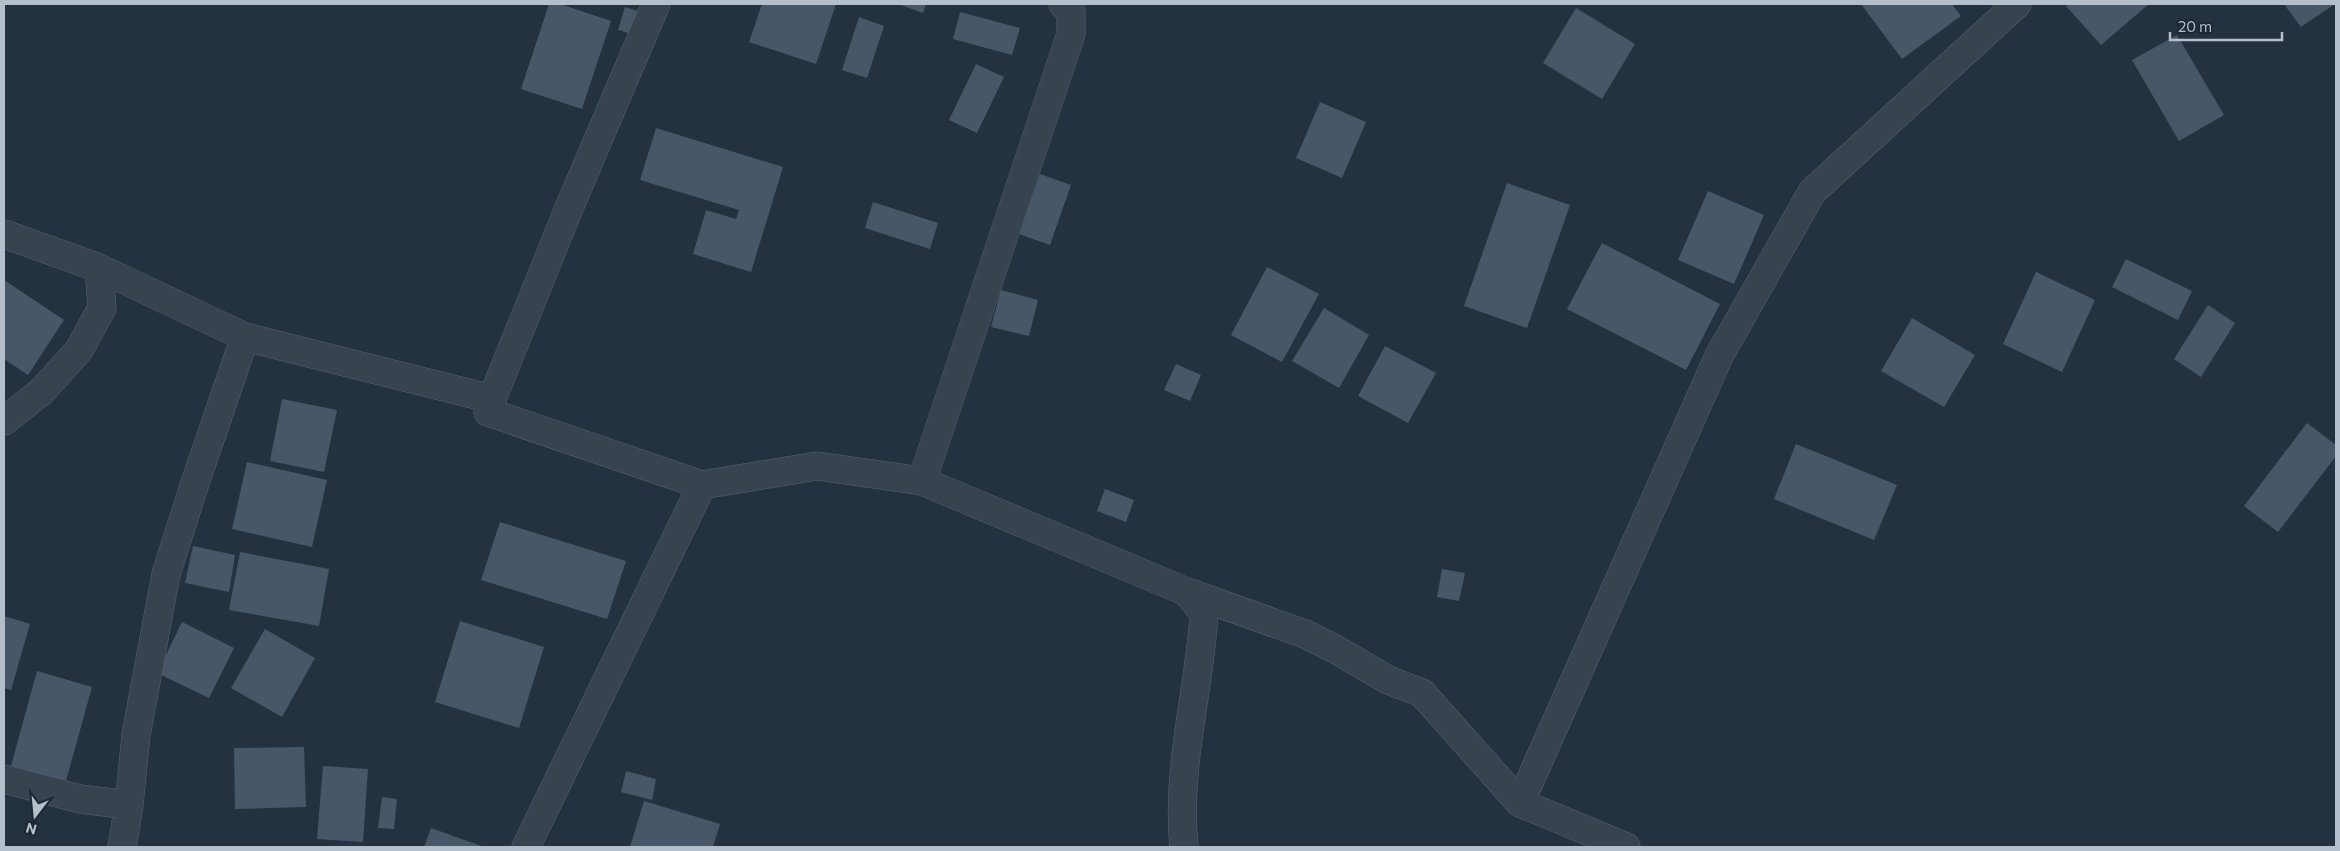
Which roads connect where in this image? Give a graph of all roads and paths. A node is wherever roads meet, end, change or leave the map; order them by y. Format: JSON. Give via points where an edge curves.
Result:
{"nodes":[{"id":1,"x":656,"y":4,"type":"edge"},
{"id":2,"x":1063,"y":4,"type":"edge"},
{"id":3,"x":2016,"y":4,"type":"edge"},
{"id":4,"x":4,"y":234,"type":"edge"},
{"id":5,"x":99,"y":268,"type":"junction"},
{"id":6,"x":245,"y":337,"type":"junction"},
{"id":7,"x":492,"y":399,"type":"junction"},
{"id":8,"x":4,"y":421,"type":"edge"},
{"id":9,"x":922,"y":481,"type":"junction"},
{"id":10,"x":702,"y":485,"type":"junction"},
{"id":11,"x":1187,"y":592,"type":"junction"},
{"id":12,"x":4,"y":779,"type":"edge"},
{"id":13,"x":1520,"y":802,"type":"junction"},
{"id":14,"x":129,"y":806,"type":"junction"},
{"id":15,"x":122,"y":847,"type":"edge"},
{"id":16,"x":526,"y":847,"type":"edge"},
{"id":17,"x":1184,"y":847,"type":"edge"},
{"id":18,"x":1626,"y":847,"type":"edge"}],
"edges":[{"from":1,"to":7,"type":"street"},
{"from":2,"to":9,"type":"street","via":[[1070,12],[1071,34]]},
{"from":3,"to":13,"type":"street","via":[[1812,192],[1719,356]]},
{"from":4,"to":5,"type":"street"},
{"from":5,"to":6,"type":"street"},
{"from":5,"to":8,"type":"street","via":[[102,308],[79,350],[42,391]]},
{"from":6,"to":7,"type":"street"},
{"from":6,"to":14,"type":"street","via":[[166,574],[136,736]]},
{"from":7,"to":10,"type":"street","via":[[488,412]]},
{"from":9,"to":10,"type":"street","via":[[817,466]]},
{"from":9,"to":11,"type":"street"},
{"from":10,"to":16,"type":"street"},
{"from":11,"to":13,"type":"street","via":[[1305,634],[1388,680],[1422,693]]},
{"from":11,"to":17,"type":"street","via":[[1204,614],[1184,763]]},
{"from":12,"to":14,"type":"street","via":[[80,799]]},
{"from":13,"to":18,"type":"street"},
{"from":14,"to":15,"type":"street"}]}
